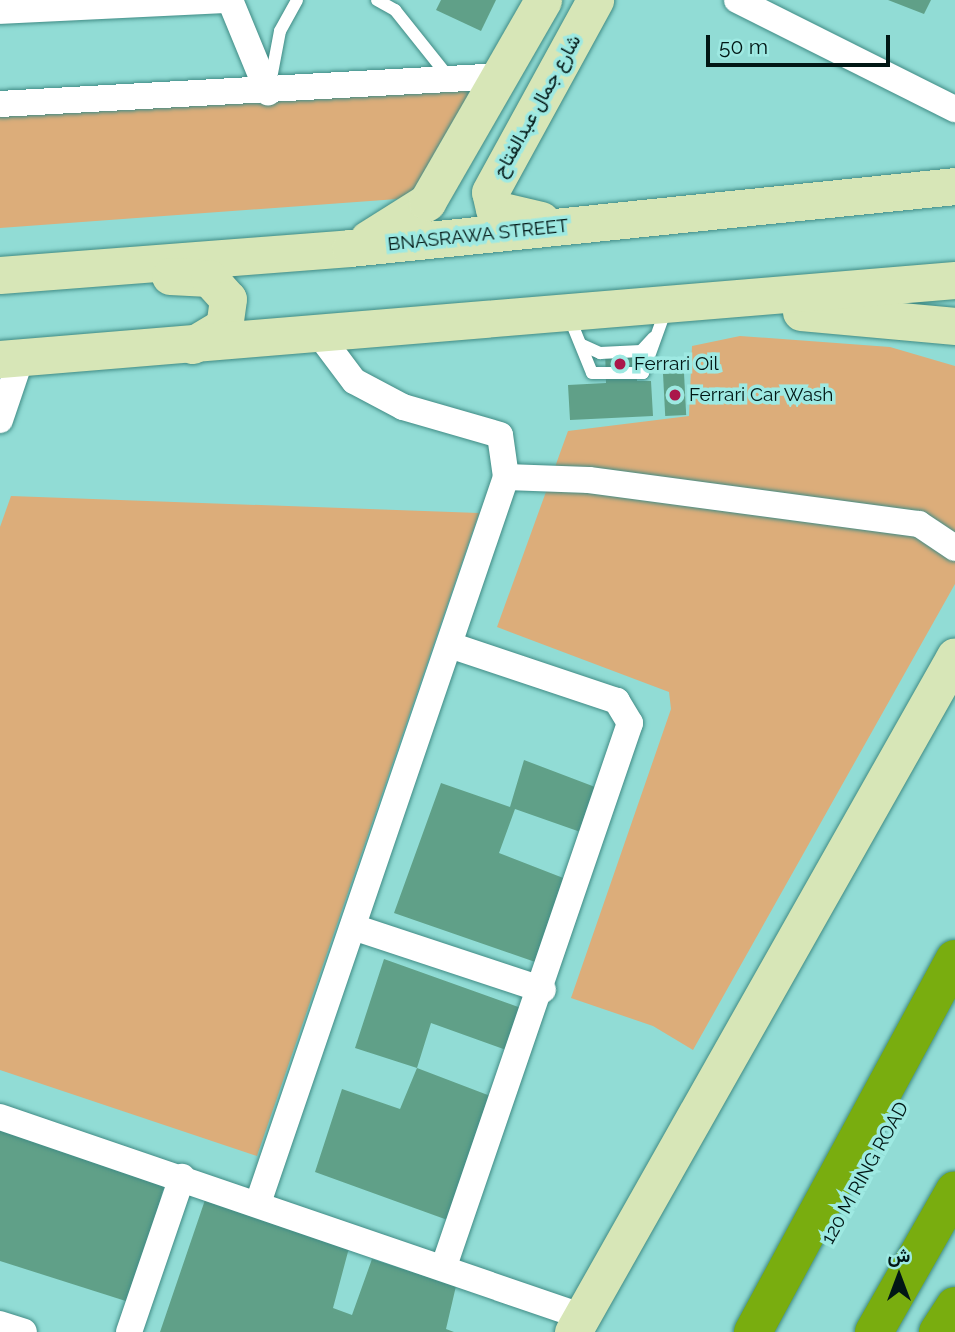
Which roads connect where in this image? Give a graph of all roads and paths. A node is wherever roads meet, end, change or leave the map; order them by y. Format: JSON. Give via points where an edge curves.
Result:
{"nodes":[{"id":1,"x":229,"y":0,"type":"edge"},
{"id":2,"x":297,"y":0,"type":"edge"},
{"id":3,"x":377,"y":0,"type":"edge"},
{"id":4,"x":543,"y":0,"type":"edge"},
{"id":5,"x":595,"y":0,"type":"edge"},
{"id":6,"x":737,"y":0,"type":"edge"},
{"id":7,"x":0,"y":11,"type":"edge"},
{"id":8,"x":502,"y":76,"type":"junction"},
{"id":9,"x":450,"y":79,"type":"junction"},
{"id":10,"x":268,"y":92,"type":"junction"},
{"id":11,"x":0,"y":104,"type":"edge"},
{"id":12,"x":955,"y":109,"type":"edge"},
{"id":13,"x":955,"y":176,"type":"edge"},
{"id":14,"x":441,"y":180,"type":"junction"},
{"id":15,"x":955,"y":186,"type":"edge"},
{"id":16,"x":878,"y":193,"type":"junction"},
{"id":17,"x":490,"y":198,"type":"junction"},
{"id":18,"x":580,"y":225,"type":"junction"},
{"id":19,"x":350,"y":248,"type":"junction"},
{"id":20,"x":63,"y":271,"type":"junction"},
{"id":21,"x":0,"y":275,"type":"edge"},
{"id":22,"x":955,"y":280,"type":"edge"},
{"id":23,"x":676,"y":312,"type":"junction"},
{"id":24,"x":561,"y":313,"type":"junction"},
{"id":25,"x":955,"y":326,"type":"edge"},
{"id":26,"x":318,"y":333,"type":"junction"},
{"id":27,"x":191,"y":345,"type":"junction"},
{"id":28,"x":582,"y":345,"type":"junction"},
{"id":29,"x":11,"y":358,"type":"edge"},
{"id":30,"x":0,"y":420,"type":"edge"},
{"id":31,"x":506,"y":477,"type":"junction"},
{"id":32,"x":955,"y":548,"type":"edge"},
{"id":33,"x":450,"y":645,"type":"junction"},
{"id":34,"x":955,"y":656,"type":"edge"},
{"id":35,"x":353,"y":927,"type":"junction"},
{"id":36,"x":955,"y":959,"type":"edge"},
{"id":37,"x":543,"y":990,"type":"junction"},
{"id":38,"x":955,"y":1014,"type":"edge"},
{"id":39,"x":0,"y":1117,"type":"edge"},
{"id":40,"x":182,"y":1177,"type":"junction"},
{"id":41,"x":955,"y":1190,"type":"edge"},
{"id":42,"x":258,"y":1203,"type":"junction"},
{"id":43,"x":444,"y":1266,"type":"junction"},
{"id":44,"x":955,"y":1306,"type":"edge"},
{"id":45,"x":0,"y":1324,"type":"edge"},
{"id":46,"x":577,"y":1324,"type":"edge"},
{"id":47,"x":24,"y":1332,"type":"edge"},
{"id":48,"x":129,"y":1332,"type":"edge"},
{"id":49,"x":753,"y":1332,"type":"edge"},
{"id":50,"x":775,"y":1332,"type":"edge"},
{"id":51,"x":874,"y":1332,"type":"edge"},
{"id":52,"x":938,"y":1332,"type":"edge"}],
"edges":[{"from":1,"to":7,"type":"street"},
{"from":1,"to":10,"type":"street"},
{"from":2,"to":10,"type":"lane","via":[[279,31]]},
{"from":3,"to":9,"type":"lane","via":[[395,10]]},
{"from":4,"to":8,"type":"main road"},
{"from":5,"to":17,"type":"main road","name":"شارع جمال عبدالفتاح"},
{"from":6,"to":12,"type":"street"},
{"from":8,"to":9,"type":"street"},
{"from":8,"to":14,"type":"main road"},
{"from":9,"to":10,"type":"street"},
{"from":10,"to":11,"type":"street"},
{"from":13,"to":16,"type":"main road"},
{"from":14,"to":17,"type":"main road","via":[[459,200]]},
{"from":14,"to":19,"type":"main road","via":[[410,219]]},
{"from":15,"to":16,"type":"main road","name":"BNASRAWA STREET"},
{"from":16,"to":18,"type":"main road","name":"BNASRAWA STREET"},
{"from":17,"to":18,"type":"main road","name":"شارع جمال عبدالفتاح","via":[[506,216]]},
{"from":18,"to":19,"type":"main road","name":"BNASRAWA STREET"},
{"from":19,"to":20,"type":"main road","name":"BNASRAWA STREET"},
{"from":20,"to":21,"type":"main road","name":"BNASRAWA STREET"},
{"from":20,"to":27,"type":"main road","via":[[209,278],[226,293],[229,314],[216,335]]},
{"from":22,"to":23,"type":"main road"},
{"from":23,"to":24,"type":"main road"},
{"from":23,"to":25,"type":"main road"},
{"from":23,"to":28,"type":"lane","via":[[641,351],[600,354]]},
{"from":23,"to":28,"type":"lane","via":[[643,373],[592,373]]},
{"from":24,"to":26,"type":"main road"},
{"from":24,"to":28,"type":"lane","via":[[576,325]]},
{"from":26,"to":27,"type":"main road"},
{"from":26,"to":31,"type":"street","via":[[354,381],[403,407],[500,435]]},
{"from":27,"to":29,"type":"main road"},
{"from":29,"to":30,"type":"street"},
{"from":31,"to":32,"type":"street","via":[[589,480],[919,524]]},
{"from":31,"to":33,"type":"street"},
{"from":33,"to":35,"type":"street"},
{"from":33,"to":37,"type":"street","via":[[617,701],[631,723]]},
{"from":34,"to":46,"type":"main road"},
{"from":35,"to":37,"type":"street"},
{"from":35,"to":42,"type":"street"},
{"from":36,"to":49,"type":"highway"},
{"from":37,"to":43,"type":"street"},
{"from":38,"to":50,"type":"highway","name":"120 M RING ROAD"},
{"from":39,"to":40,"type":"street"},
{"from":40,"to":42,"type":"street"},
{"from":40,"to":48,"type":"street"},
{"from":41,"to":51,"type":"highway"},
{"from":42,"to":43,"type":"street"},
{"from":43,"to":46,"type":"street"},
{"from":44,"to":52,"type":"highway"},
{"from":45,"to":47,"type":"street"}]}
